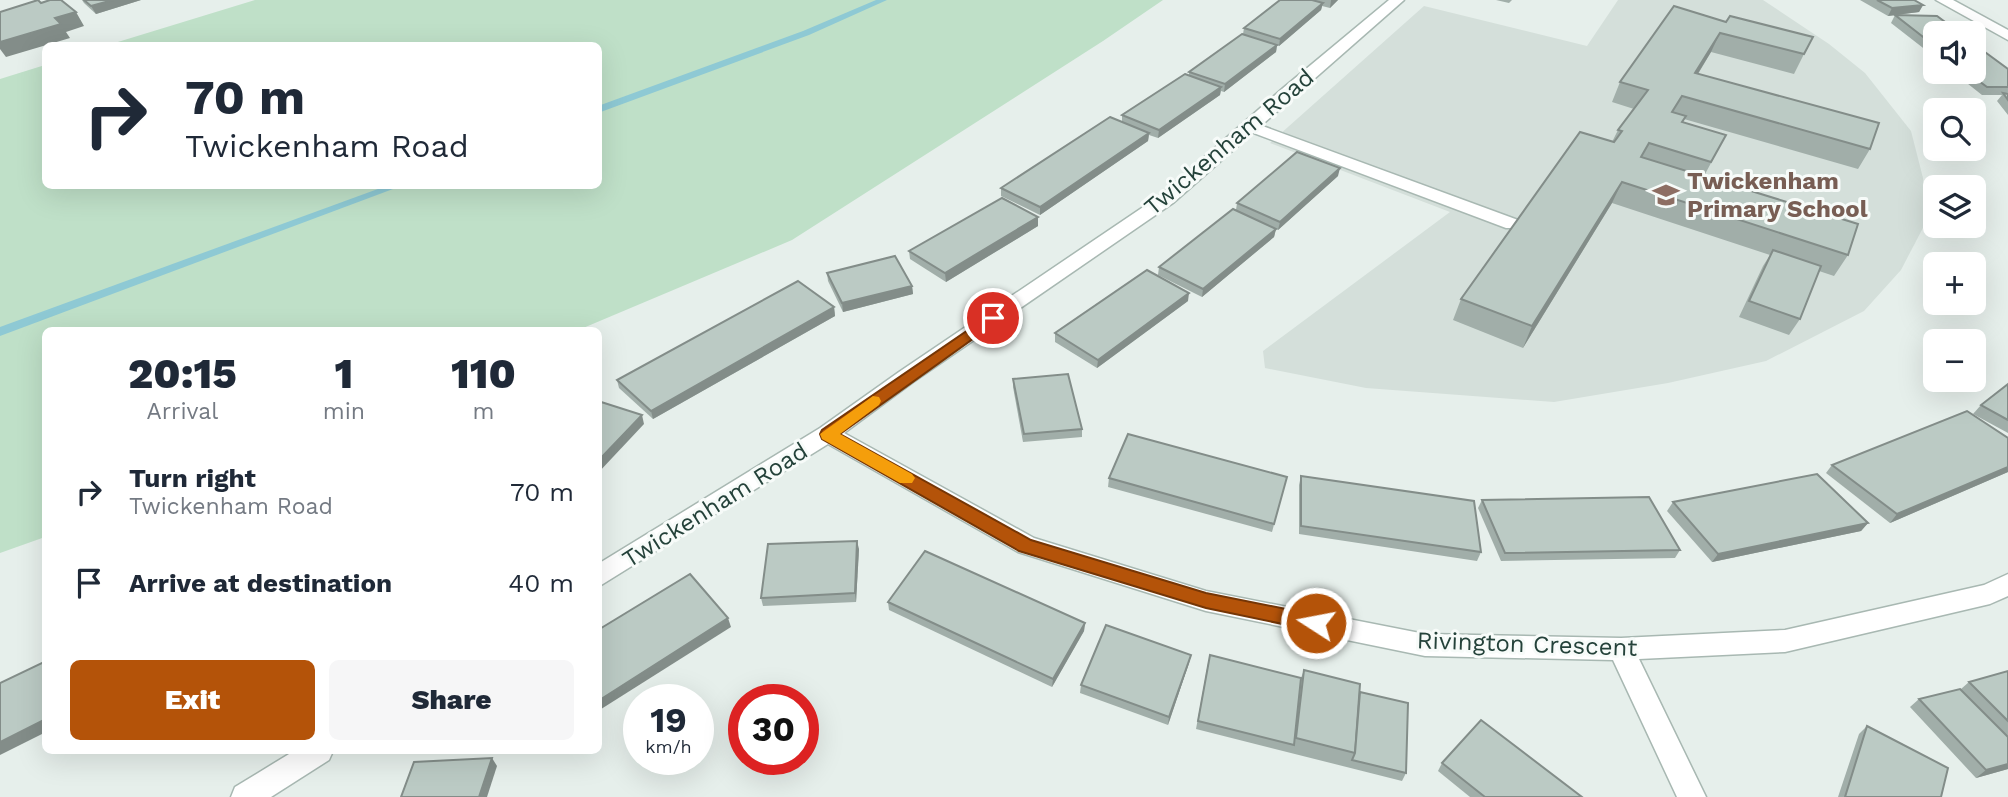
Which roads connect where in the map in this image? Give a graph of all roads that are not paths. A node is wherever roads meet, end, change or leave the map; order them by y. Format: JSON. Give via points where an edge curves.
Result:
{"nodes":[{"id":1,"x":1397,"y":0,"type":"edge"},
{"id":2,"x":1943,"y":0,"type":"edge"},
{"id":3,"x":2008,"y":36,"type":"edge"},
{"id":4,"x":1249,"y":126,"type":"junction"},
{"id":5,"x":1512,"y":224,"type":"edge"},
{"id":6,"x":828,"y":434,"type":"junction"},
{"id":7,"x":602,"y":575,"type":"edge"},
{"id":8,"x":2008,"y":584,"type":"edge"},
{"id":9,"x":1621,"y":649,"type":"junction"},
{"id":10,"x":314,"y":754,"type":"edge"},
{"id":11,"x":244,"y":797,"type":"edge"},
{"id":12,"x":1692,"y":797,"type":"edge"}],
"edges":[{"from":1,"to":4,"type":"street","name":"Twickenham Road"},
{"from":2,"to":3,"type":"street"},
{"from":4,"to":5,"type":"street"},
{"from":4,"to":6,"type":"street","name":"Twickenham Road","via":[[1167,200]]},
{"from":6,"to":7,"type":"street","name":"Twickenham Road"},
{"from":6,"to":9,"type":"street","name":"Rivington Crescent","via":[[1026,545],[1206,601],[1425,645]]},
{"from":8,"to":9,"type":"street","name":"Rivington Crescent","via":[[1990,594],[1785,641]]},
{"from":9,"to":12,"type":"street"},
{"from":10,"to":11,"type":"street"}]}
